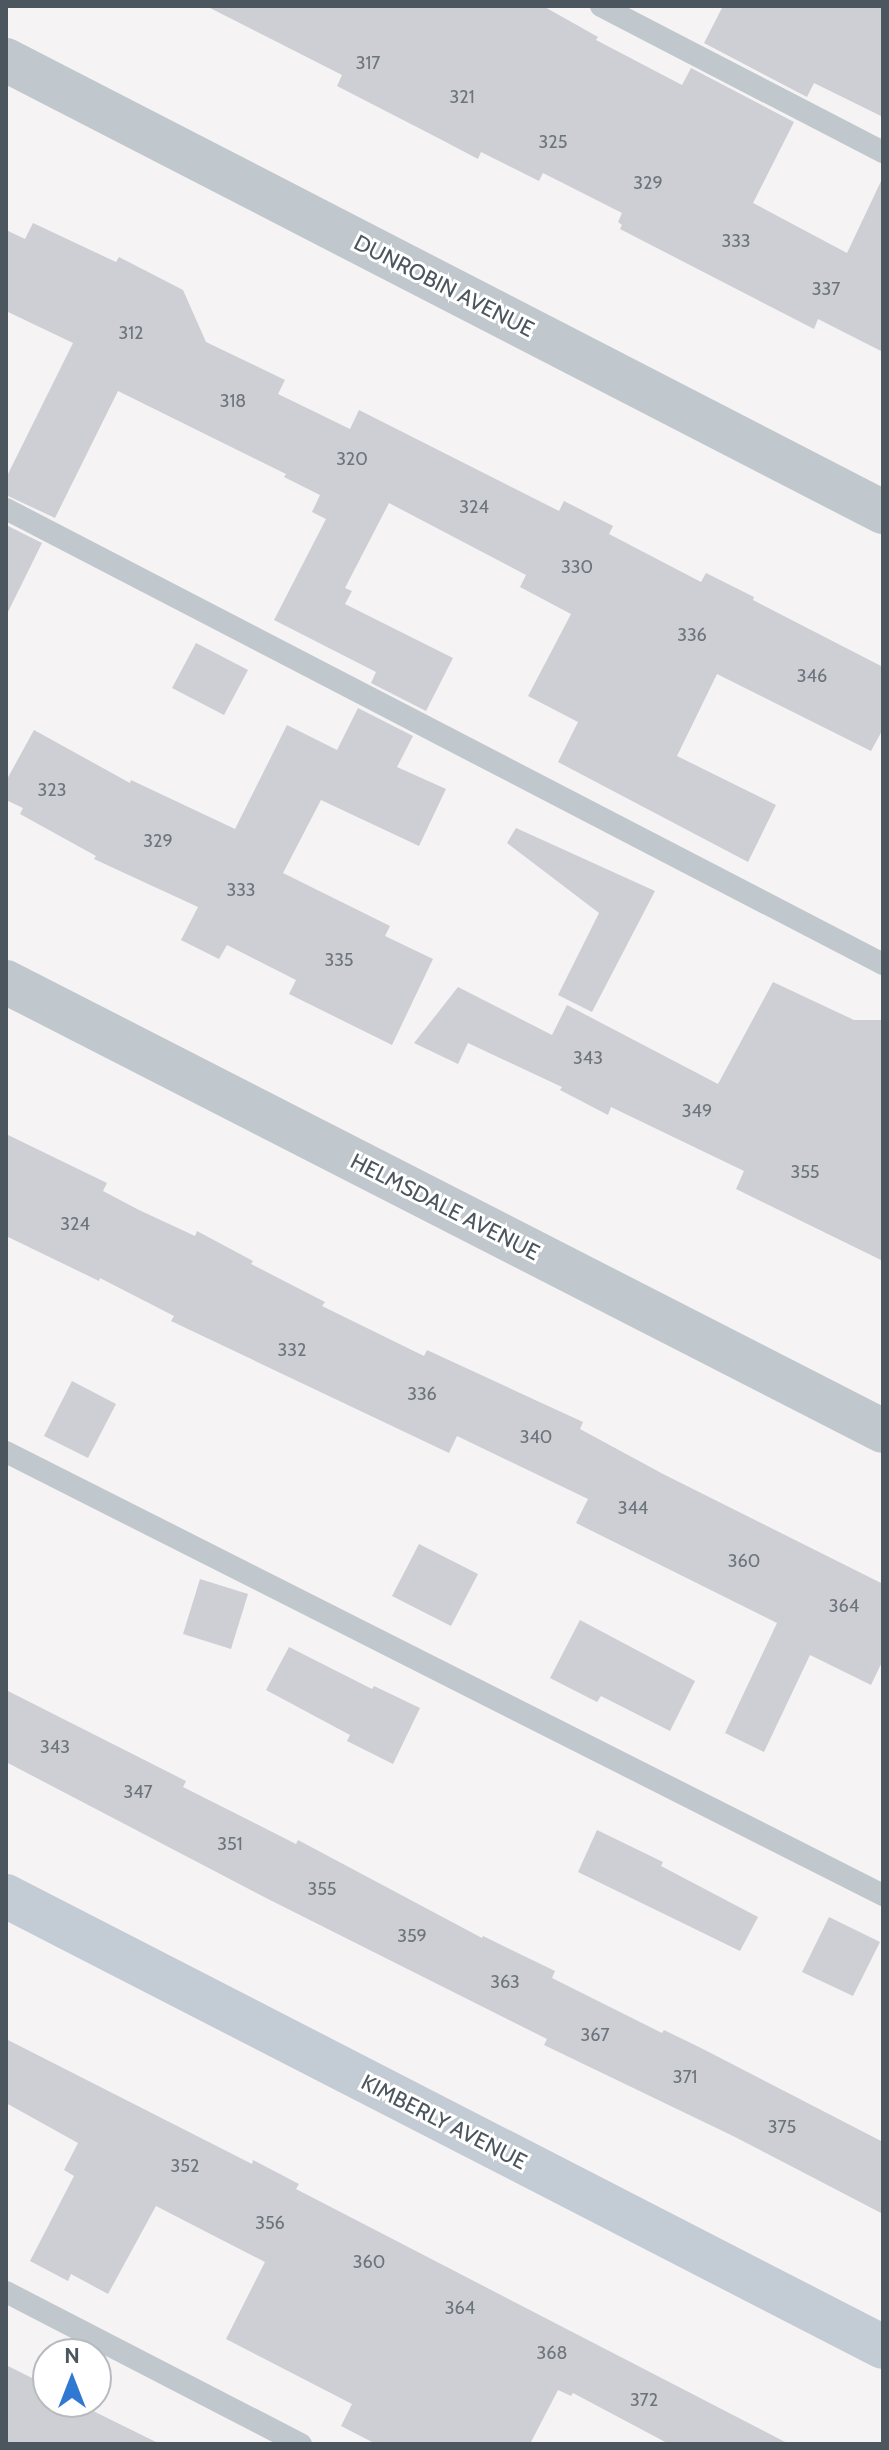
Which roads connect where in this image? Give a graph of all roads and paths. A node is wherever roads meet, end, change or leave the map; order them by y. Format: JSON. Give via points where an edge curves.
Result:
{"nodes":[{"id":1,"x":601,"y":6,"type":"edge"},
{"id":2,"x":6,"y":60,"type":"edge"},
{"id":3,"x":883,"y":152,"type":"edge"},
{"id":4,"x":6,"y":509,"type":"edge"},
{"id":5,"x":883,"y":512,"type":"edge"},
{"id":6,"x":883,"y":964,"type":"edge"},
{"id":7,"x":6,"y":982,"type":"edge"},
{"id":8,"x":883,"y":1431,"type":"edge"},
{"id":9,"x":6,"y":1452,"type":"edge"},
{"id":10,"x":883,"y":1895,"type":"edge"},
{"id":11,"x":6,"y":1896,"type":"edge"},
{"id":12,"x":6,"y":2292,"type":"edge"},
{"id":13,"x":883,"y":2347,"type":"edge"},
{"id":14,"x":301,"y":2444,"type":"edge"}],
"edges":[{"from":1,"to":3,"type":"lane"},
{"from":2,"to":5,"type":"street","name":"DUNROBIN AVENUE"},
{"from":4,"to":6,"type":"lane"},
{"from":7,"to":8,"type":"street","name":"HELMSDALE AVENUE"},
{"from":9,"to":10,"type":"lane"},
{"from":11,"to":13,"type":"street","name":"KIMBERLY AVENUE"},
{"from":12,"to":14,"type":"lane"}]}
